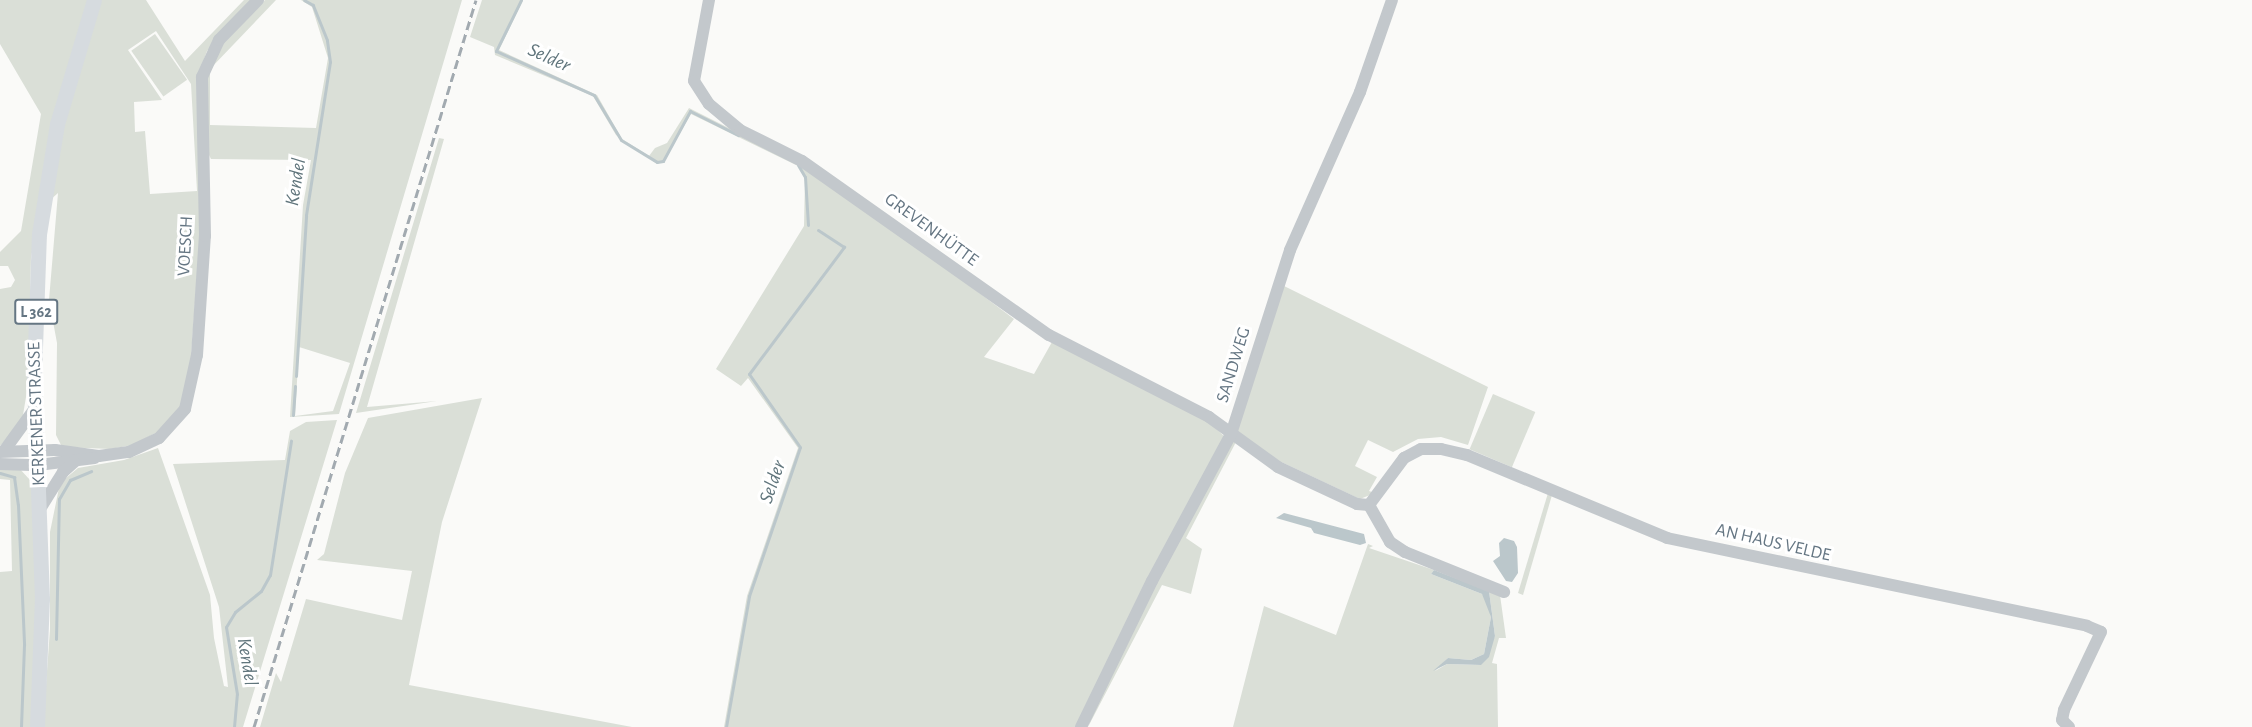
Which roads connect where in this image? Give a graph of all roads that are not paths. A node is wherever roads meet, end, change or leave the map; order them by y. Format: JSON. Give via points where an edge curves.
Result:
{"nodes":[{"id":1,"x":94,"y":0,"type":"edge"},
{"id":2,"x":258,"y":0,"type":"edge"},
{"id":3,"x":709,"y":0,"type":"edge"},
{"id":4,"x":1392,"y":0,"type":"edge"},
{"id":5,"x":36,"y":407,"type":"junction"},
{"id":6,"x":1231,"y":434,"type":"junction"},
{"id":7,"x":2,"y":452,"type":"edge"},
{"id":8,"x":99,"y":456,"type":"junction"},
{"id":9,"x":37,"y":458,"type":"junction"},
{"id":10,"x":74,"y":462,"type":"junction"},
{"id":11,"x":0,"y":464,"type":"edge"},
{"id":12,"x":1369,"y":506,"type":"junction"},
{"id":13,"x":40,"y":509,"type":"junction"},
{"id":14,"x":1504,"y":592,"type":"dead end"},
{"id":15,"x":37,"y":727,"type":"edge"},
{"id":16,"x":1081,"y":727,"type":"edge"},
{"id":17,"x":2069,"y":727,"type":"edge"}],
"edges":[{"from":1,"to":5,"type":"main road","name":"KERKENER STRASSE","number":"L 362","via":[[66,87],[45,185],[34,343]]},
{"from":2,"to":8,"type":"street","name":"VOESCH","via":[[219,40],[202,77],[205,236],[197,355],[190,394],[178,420],[159,438],[129,452]]},
{"from":3,"to":6,"type":"street","name":"GREVENHÜTTE","via":[[694,81],[709,104],[740,130],[802,161],[1049,335],[1209,417]]},
{"from":4,"to":6,"type":"street","name":"SANDWEG","via":[[1360,92],[1290,250]]},
{"from":5,"to":7,"type":"street"},
{"from":5,"to":9,"type":"main road","name":"KERKENER STRASSE","number":"L 362"},
{"from":6,"to":12,"type":"street","via":[[1278,466]]},
{"from":6,"to":16,"type":"street","name":"SANDWEG"},
{"from":7,"to":9,"type":"street"},
{"from":8,"to":9,"type":"street","name":"VOESCH"},
{"from":8,"to":10,"type":"street","name":"VOESCH"},
{"from":9,"to":10,"type":"street","name":"VOESCH"},
{"from":9,"to":11,"type":"street"},
{"from":9,"to":13,"type":"main road","name":"KERKENER STRASSE","number":"L 362"},
{"from":10,"to":13,"type":"street","via":[[58,478]]},
{"from":12,"to":14,"type":"street","via":[[1390,542],[1405,552]]},
{"from":12,"to":17,"type":"street","name":"AN HAUS VELDE","via":[[1404,458],[1421,449],[1441,449],[1467,455],[1667,538],[2087,626],[2101,632],[2064,710],[2062,720]]},
{"from":13,"to":15,"type":"main road","name":"KERKENER STRASSE","number":"L 362"}]}
